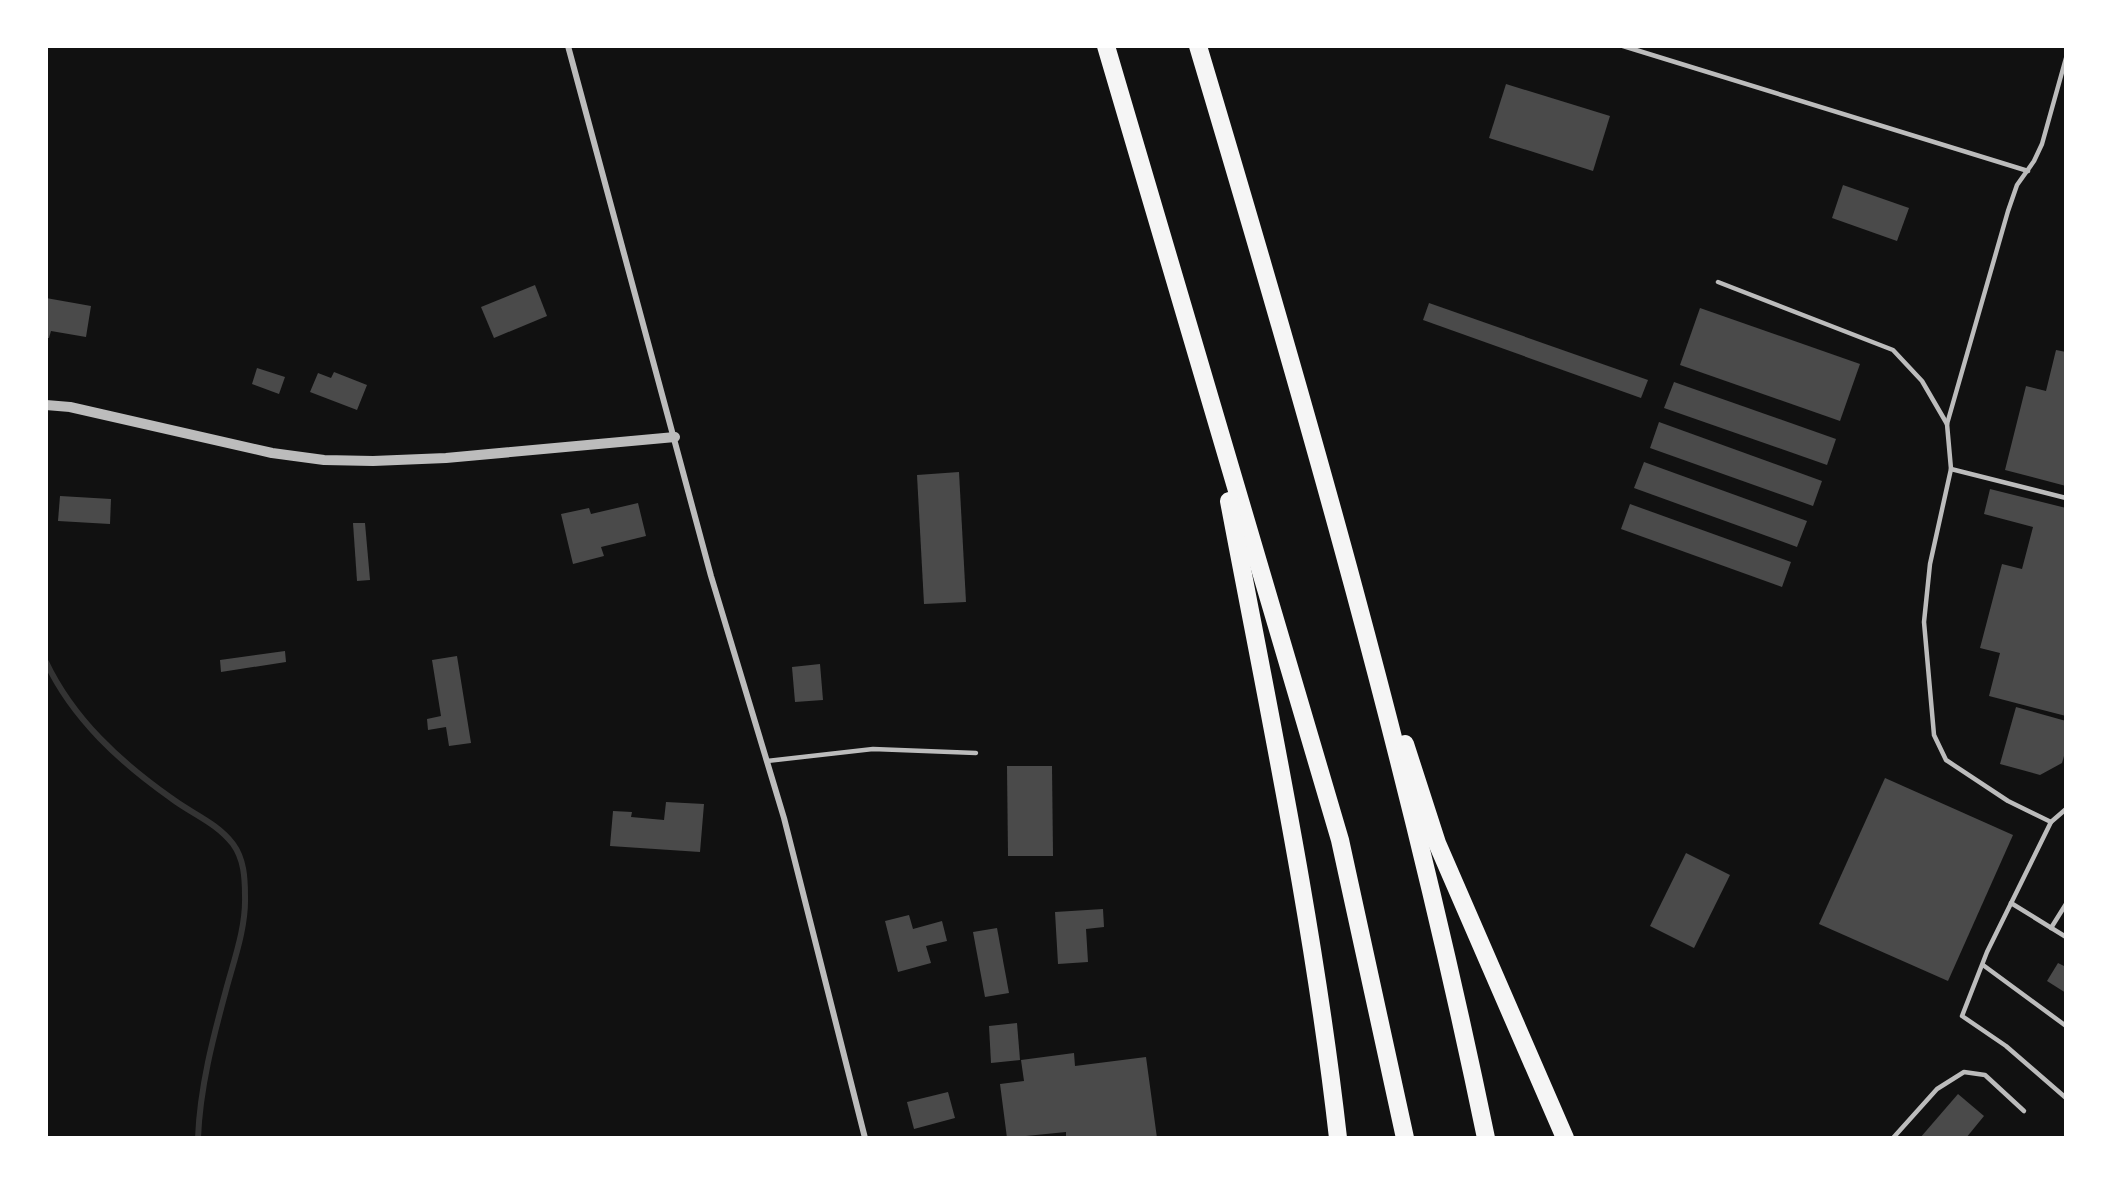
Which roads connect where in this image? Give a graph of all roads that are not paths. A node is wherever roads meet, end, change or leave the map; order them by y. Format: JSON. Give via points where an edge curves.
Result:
{"nodes":[{"id":1,"x":568,"y":46,"type":"edge"},
{"id":2,"x":1106,"y":46,"type":"edge"},
{"id":3,"x":1198,"y":46,"type":"edge"},
{"id":4,"x":1623,"y":46,"type":"edge"},
{"id":5,"x":2066,"y":58,"type":"edge"},
{"id":6,"x":2028,"y":171,"type":"junction"},
{"id":7,"x":1718,"y":282,"type":"dead end"},
{"id":8,"x":46,"y":405,"type":"edge"},
{"id":9,"x":1212,"y":411,"type":"junction"},
{"id":10,"x":1947,"y":424,"type":"junction"},
{"id":11,"x":675,"y":437,"type":"junction"},
{"id":12,"x":1951,"y":469,"type":"junction"},
{"id":13,"x":2066,"y":498,"type":"edge"},
{"id":14,"x":1352,"y":586,"type":"junction"},
{"id":15,"x":976,"y":753,"type":"dead end"},
{"id":16,"x":767,"y":761,"type":"junction"},
{"id":17,"x":2066,"y":809,"type":"edge"},
{"id":18,"x":2051,"y":822,"type":"junction"},
{"id":19,"x":2011,"y":903,"type":"junction"},
{"id":20,"x":2066,"y":904,"type":"edge"},
{"id":21,"x":2051,"y":928,"type":"junction"},
{"id":22,"x":2066,"y":937,"type":"edge"},
{"id":23,"x":1983,"y":965,"type":"junction"},
{"id":24,"x":2066,"y":1026,"type":"edge"},
{"id":25,"x":2066,"y":1098,"type":"edge"},
{"id":26,"x":2024,"y":1111,"type":"dead end"},
{"id":27,"x":865,"y":1137,"type":"edge"},
{"id":28,"x":1338,"y":1137,"type":"edge"},
{"id":29,"x":1405,"y":1137,"type":"edge"},
{"id":30,"x":1486,"y":1137,"type":"edge"},
{"id":31,"x":1565,"y":1137,"type":"edge"},
{"id":32,"x":1893,"y":1137,"type":"edge"}],
"edges":[{"from":1,"to":11,"type":"street"},
{"from":2,"to":9,"type":"highway"},
{"from":3,"to":14,"type":"highway","via":[[1283,331]]},
{"from":4,"to":6,"type":"lane"},
{"from":5,"to":6,"type":"lane","via":[[2042,144]]},
{"from":6,"to":10,"type":"lane","via":[[2017,185],[2008,211]]},
{"from":7,"to":10,"type":"lane","via":[[1893,350],[1922,381]]},
{"from":8,"to":11,"type":"street","via":[[272,453],[324,460],[446,458]]},
{"from":9,"to":28,"type":"highway","via":[[1299,869],[1327,1038]]},
{"from":9,"to":29,"type":"highway","via":[[1340,840]]},
{"from":10,"to":12,"type":"lane"},
{"from":11,"to":16,"type":"street","via":[[711,576]]},
{"from":12,"to":13,"type":"lane"},
{"from":12,"to":18,"type":"lane","via":[[1930,564],[1924,622],[1934,735],[1946,760],[2008,801]]},
{"from":14,"to":30,"type":"highway","via":[[1425,867]]},
{"from":14,"to":31,"type":"highway","via":[[1437,843]]},
{"from":15,"to":16,"type":"lane","via":[[873,749]]},
{"from":16,"to":27,"type":"street"},
{"from":17,"to":18,"type":"lane"},
{"from":18,"to":19,"type":"lane"},
{"from":19,"to":21,"type":"lane"},
{"from":19,"to":23,"type":"lane"},
{"from":20,"to":21,"type":"lane"},
{"from":21,"to":22,"type":"lane"},
{"from":23,"to":24,"type":"lane"},
{"from":23,"to":25,"type":"lane","via":[[1962,1016],[2006,1046]]},
{"from":26,"to":32,"type":"lane","via":[[1985,1076],[1964,1072],[1937,1089]]}]}
